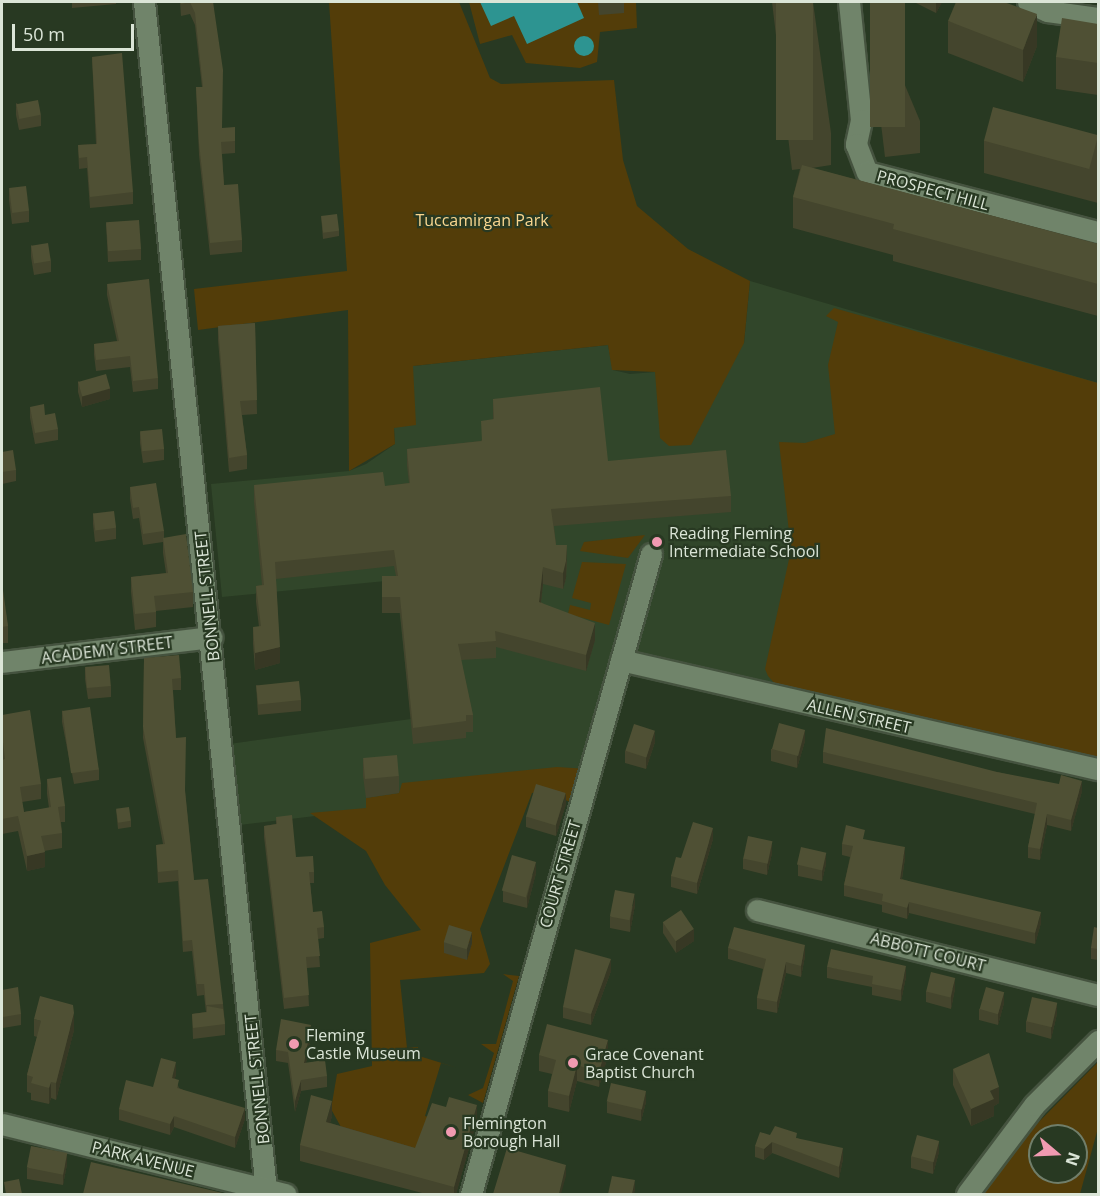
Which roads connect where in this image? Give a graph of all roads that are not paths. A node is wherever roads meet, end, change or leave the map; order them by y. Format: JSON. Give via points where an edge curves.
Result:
{"nodes":[{"id":1,"x":144,"y":2,"type":"edge"},
{"id":2,"x":849,"y":2,"type":"edge"},
{"id":3,"x":1028,"y":2,"type":"edge"},
{"id":4,"x":1098,"y":18,"type":"edge"},
{"id":5,"x":1098,"y":232,"type":"edge"},
{"id":6,"x":651,"y":554,"type":"dead end"},
{"id":7,"x":212,"y":637,"type":"junction"},
{"id":8,"x":621,"y":660,"type":"junction"},
{"id":9,"x":2,"y":662,"type":"edge"},
{"id":10,"x":1098,"y":769,"type":"edge"},
{"id":11,"x":757,"y":910,"type":"dead end"},
{"id":12,"x":1098,"y":995,"type":"edge"},
{"id":13,"x":1098,"y":1041,"type":"edge"},
{"id":14,"x":2,"y":1124,"type":"edge"},
{"id":15,"x":276,"y":1192,"type":"edge"},
{"id":16,"x":471,"y":1194,"type":"edge"},
{"id":17,"x":967,"y":1194,"type":"edge"}],
"edges":[{"from":1,"to":7,"type":"street","name":"BONNELL STREET"},
{"from":2,"to":5,"type":"street","name":"PROSPECT HILL","via":[[861,120],[856,144],[867,172]]},
{"from":3,"to":4,"type":"street","via":[[1047,11]]},
{"from":6,"to":8,"type":"street","name":"COURT STREET"},
{"from":7,"to":9,"type":"street","name":"ACADEMY STREET"},
{"from":7,"to":15,"type":"street","name":"BONNELL STREET"},
{"from":8,"to":10,"type":"street","name":"ALLEN STREET"},
{"from":8,"to":16,"type":"street","name":"COURT STREET"},
{"from":11,"to":12,"type":"street","name":"ABBOTT COURT"},
{"from":13,"to":17,"type":"street","via":[[1034,1105]]},
{"from":14,"to":15,"type":"street","name":"PARK AVENUE"}]}
